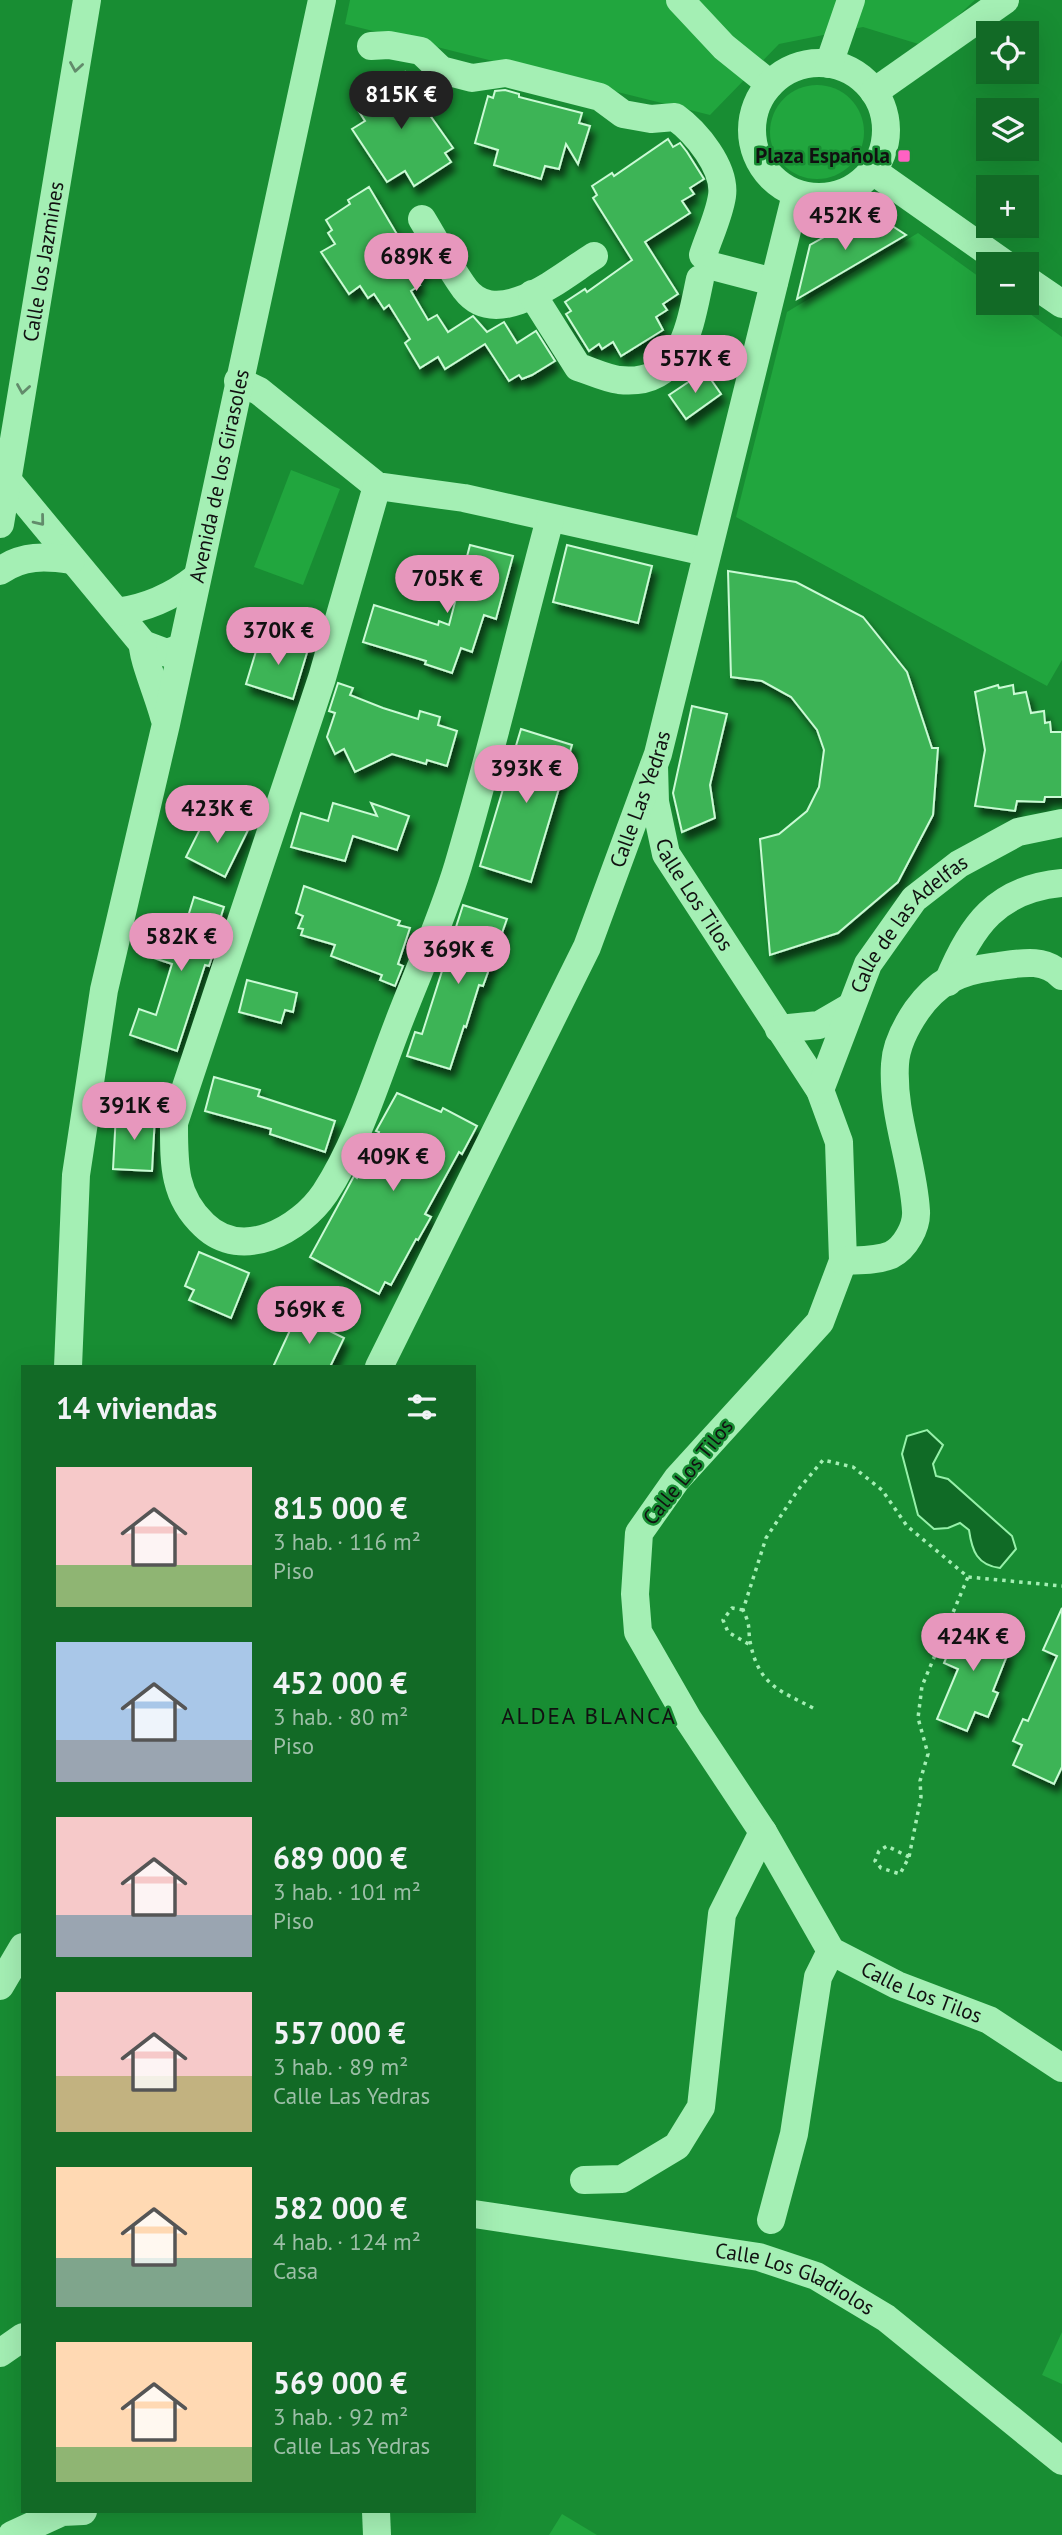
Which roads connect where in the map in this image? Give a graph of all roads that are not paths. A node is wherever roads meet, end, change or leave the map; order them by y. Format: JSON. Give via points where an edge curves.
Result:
{"nodes":[{"id":1,"x":87,"y":0,"type":"edge"},
{"id":2,"x":322,"y":0,"type":"edge"},
{"id":3,"x":680,"y":0,"type":"edge"},
{"id":4,"x":851,"y":0,"type":"edge"},
{"id":5,"x":1004,"y":0,"type":"edge"},
{"id":6,"x":370,"y":46,"type":"dead end"},
{"id":7,"x":829,"y":64,"type":"junction"},
{"id":8,"x":770,"y":84,"type":"junction"},
{"id":9,"x":874,"y":92,"type":"junction"},
{"id":10,"x":873,"y":171,"type":"junction"},
{"id":11,"x":796,"y":194,"type":"junction"},
{"id":12,"x":422,"y":219,"type":"dead end"},
{"id":13,"x":988,"y":252,"type":"edge"},
{"id":14,"x":594,"y":256,"type":"dead end"},
{"id":15,"x":705,"y":267,"type":"junction"},
{"id":16,"x":774,"y":282,"type":"junction"},
{"id":17,"x":1039,"y":288,"type":"edge"},
{"id":18,"x":532,"y":294,"type":"junction"},
{"id":19,"x":1062,"y":304,"type":"edge"},
{"id":20,"x":238,"y":381,"type":"junction"},
{"id":21,"x":8,"y":481,"type":"junction"},
{"id":22,"x":377,"y":486,"type":"junction"},
{"id":23,"x":550,"y":519,"type":"junction"},
{"id":24,"x":0,"y":524,"type":"edge"},
{"id":25,"x":706,"y":552,"type":"junction"},
{"id":26,"x":72,"y":560,"type":"junction"},
{"id":27,"x":0,"y":571,"type":"edge"},
{"id":28,"x":196,"y":578,"type":"junction"},
{"id":29,"x":128,"y":611,"type":"junction"},
{"id":30,"x":183,"y":641,"type":"junction"},
{"id":31,"x":143,"y":644,"type":"junction"},
{"id":32,"x":166,"y":724,"type":"junction"},
{"id":33,"x":654,"y":766,"type":"junction"},
{"id":34,"x":1062,"y":823,"type":"edge"},
{"id":35,"x":666,"y":854,"type":"junction"},
{"id":36,"x":613,"y":878,"type":"junction"},
{"id":37,"x":1062,"y":883,"type":"edge"},
{"id":38,"x":1062,"y":976,"type":"edge"},
{"id":39,"x":948,"y":982,"type":"junction"},
{"id":40,"x":850,"y":1007,"type":"junction"},
{"id":41,"x":779,"y":1029,"type":"junction"},
{"id":42,"x":820,"y":1090,"type":"junction"},
{"id":43,"x":843,"y":1261,"type":"junction"},
{"id":44,"x":68,"y":1365,"type":"edge"},
{"id":45,"x":380,"y":1365,"type":"edge"},
{"id":46,"x":764,"y":1832,"type":"junction"},
{"id":47,"x":21,"y":1950,"type":"edge"},
{"id":48,"x":831,"y":1951,"type":"junction"},
{"id":49,"x":0,"y":1986,"type":"edge"},
{"id":50,"x":1062,"y":2068,"type":"edge"},
{"id":51,"x":584,"y":2180,"type":"dead end"},
{"id":52,"x":476,"y":2214,"type":"edge"},
{"id":53,"x":772,"y":2220,"type":"dead end"},
{"id":54,"x":21,"y":2338,"type":"edge"},
{"id":55,"x":0,"y":2353,"type":"edge"},
{"id":56,"x":1062,"y":2461,"type":"edge"},
{"id":57,"x":60,"y":2513,"type":"edge"},
{"id":58,"x":376,"y":2513,"type":"edge"},
{"id":59,"x":12,"y":2535,"type":"edge"},
{"id":60,"x":377,"y":2535,"type":"edge"}],
"edges":[{"from":1,"to":21,"type":"street","name":"Calle los Jazmines","one_way":true},
{"from":2,"to":20,"type":"street","name":"Avenida de los Girasoles"},
{"from":3,"to":8,"type":"street","via":[[724,47]]},
{"from":4,"to":7,"type":"street"},
{"from":5,"to":9,"type":"street"},
{"from":6,"to":15,"type":"street","via":[[421,51],[441,70],[472,78],[506,74],[600,97],[622,114],[676,117],[690,128],[717,169],[723,194]]},
{"from":7,"to":8,"type":"street","via":[[797,68]]},
{"from":7,"to":9,"type":"street","via":[[846,69]]},
{"from":8,"to":11,"type":"street","via":[[756,106],[752,132],[758,158],[773,180]]},
{"from":9,"to":10,"type":"street","via":[[886,132]]},
{"from":10,"to":11,"type":"street","via":[[858,186],[838,195]]},
{"from":10,"to":13,"type":"street"},
{"from":11,"to":16,"type":"street","name":"Calle Las Yedras"},
{"from":12,"to":18,"type":"street","via":[[467,291],[487,305],[503,306]]},
{"from":14,"to":18,"type":"street"},
{"from":15,"to":16,"type":"street"},
{"from":15,"to":18,"type":"street","via":[[687,340],[676,359],[647,378],[619,380],[578,367]]},
{"from":16,"to":25,"type":"street","name":"Calle Las Yedras"},
{"from":17,"to":19,"type":"street"},
{"from":20,"to":22,"type":"street","via":[[259,391]]},
{"from":20,"to":28,"type":"street","name":"Avenida de los Girasoles"},
{"from":21,"to":24,"type":"street","name":"Calle los Jazmines"},
{"from":21,"to":26,"type":"street","one_way":true},
{"from":22,"to":23,"type":"street","via":[[464,498]]},
{"from":22,"to":23,"type":"street","via":[[322,678],[174,1124],[174,1168],[180,1194],[209,1230],[229,1239],[251,1242],[268,1238],[302,1219],[324,1195],[354,1139],[457,867]]},
{"from":23,"to":25,"type":"street"},
{"from":25,"to":33,"type":"street","name":"Calle Las Yedras"},
{"from":26,"to":27,"type":"street","via":[[46,556],[13,562]]},
{"from":26,"to":29,"type":"street"},
{"from":28,"to":29,"type":"street","via":[[179,592]]},
{"from":28,"to":30,"type":"street","name":"Avenida de los Girasoles"},
{"from":29,"to":30,"type":"street","via":[[165,616],[176,623]]},
{"from":29,"to":31,"type":"street"},
{"from":30,"to":31,"type":"street","via":[[167,653]]},
{"from":30,"to":32,"type":"street","name":"Avenida de los Girasoles"},
{"from":31,"to":32,"type":"street","via":[[141,654]]},
{"from":32,"to":44,"type":"street","name":"Avenida de los Girasoles","via":[[104,990],[76,1175]]},
{"from":33,"to":35,"type":"street","name":"Calle Los Tilos","via":[[655,802]]},
{"from":33,"to":36,"type":"street","name":"Calle Las Yedras"},
{"from":34,"to":40,"type":"street","name":"Calle de las Adelfas","via":[[1018,832],[959,864],[914,899],[868,964]]},
{"from":35,"to":36,"type":"street","via":[[641,856]]},
{"from":35,"to":41,"type":"street","name":"Calle Los Tilos"},
{"from":36,"to":45,"type":"street","name":"Calle Las Yedras","via":[[587,947]]},
{"from":37,"to":39,"type":"street","via":[[1039,885],[1009,898],[978,923],[962,945]]},
{"from":38,"to":39,"type":"street","via":[[1052,966],[1034,962],[965,971]]},
{"from":39,"to":43,"type":"street","via":[[928,994],[905,1028],[895,1062],[897,1116],[917,1214],[908,1240],[892,1255]]},
{"from":40,"to":41,"type":"street","via":[[819,1024]]},
{"from":40,"to":42,"type":"street","name":"Calle de las Adelfas"},
{"from":41,"to":42,"type":"street","name":"Calle Los Tilos"},
{"from":42,"to":43,"type":"street","name":"Calle Los Tilos","via":[[839,1142]]},
{"from":43,"to":46,"type":"street","name":"Calle Los Tilos","via":[[820,1322],[677,1479],[639,1533],[638,1632],[688,1719]]},
{"from":46,"to":48,"type":"street","name":"Calle Los Tilos"},
{"from":46,"to":51,"type":"street","via":[[722,1914],[701,2107],[677,2146],[622,2179]]},
{"from":47,"to":49,"type":"street"},
{"from":48,"to":50,"type":"street","name":"Calle Los Tilos","via":[[897,1985],[989,2020]]},
{"from":48,"to":53,"type":"street","via":[[818,1976],[794,2134]]},
{"from":52,"to":56,"type":"street","name":"Calle Los Gladiolos","via":[[759,2257],[816,2276],[886,2318]]},
{"from":54,"to":55,"type":"street"},
{"from":57,"to":59,"type":"street"},
{"from":58,"to":60,"type":"street"}]}
